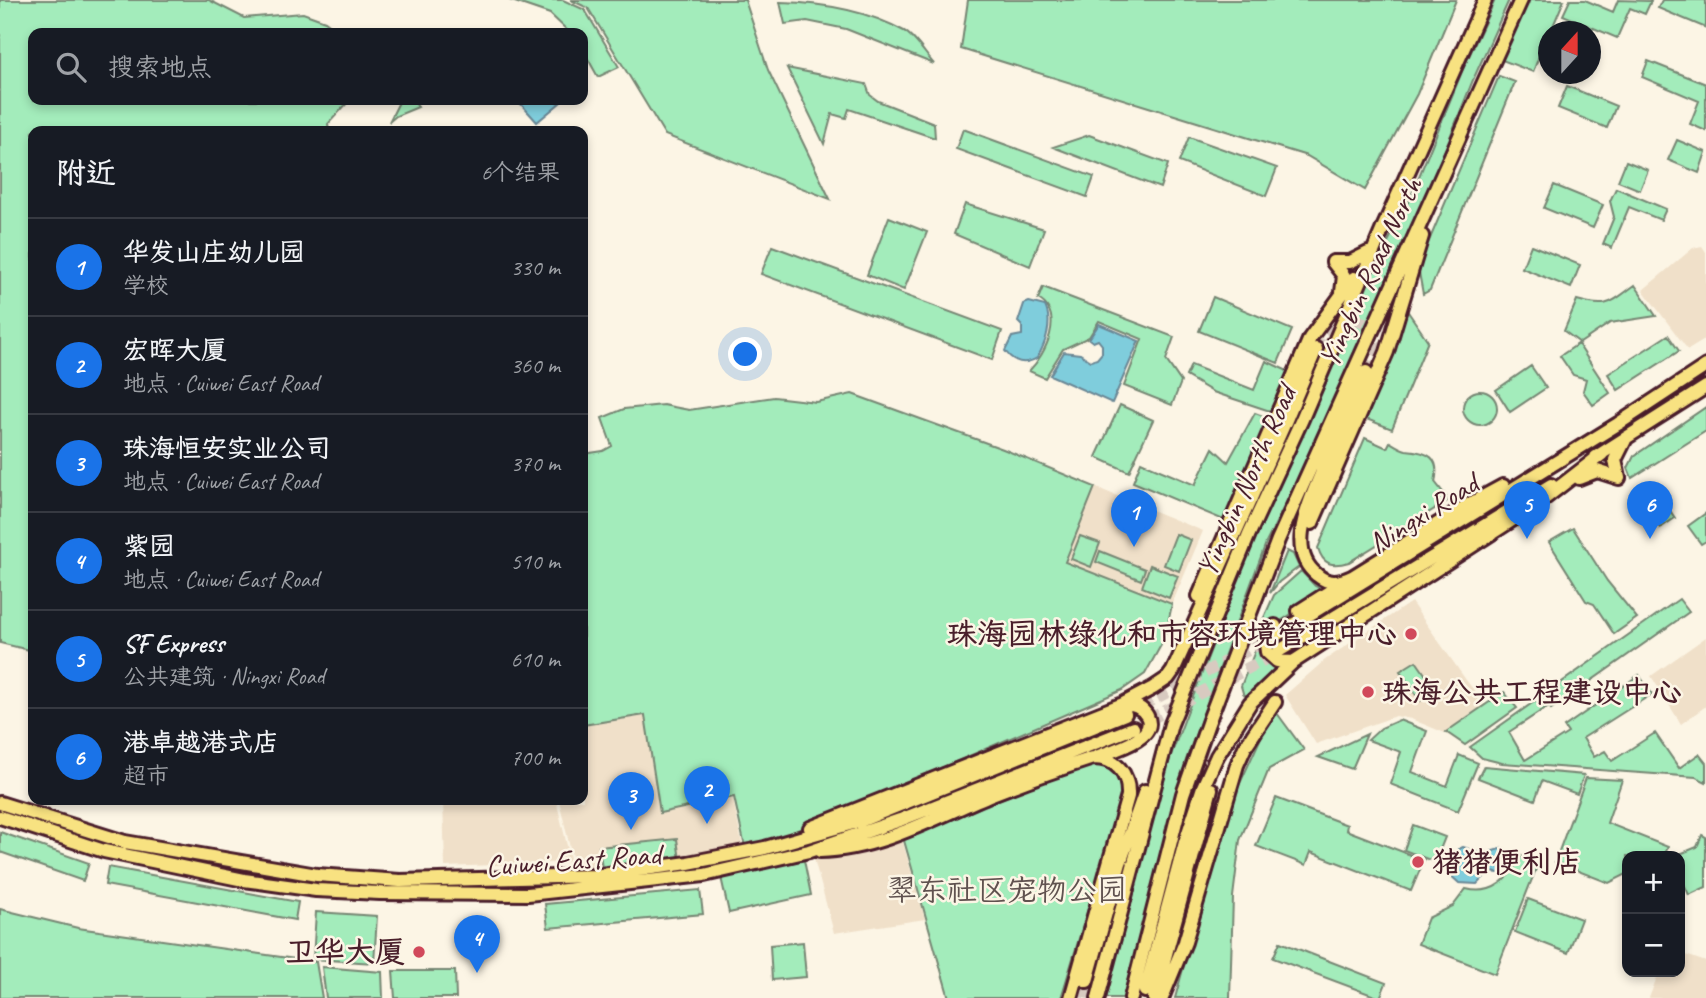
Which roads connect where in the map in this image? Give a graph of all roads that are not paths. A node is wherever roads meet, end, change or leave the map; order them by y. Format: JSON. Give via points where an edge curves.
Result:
{"nodes":[{"id":1,"x":1485,"y":0,"type":"edge"},
{"id":2,"x":1521,"y":0,"type":"edge"},
{"id":3,"x":1439,"y":185,"type":"junction"},
{"id":4,"x":1384,"y":226,"type":"junction"},
{"id":5,"x":1368,"y":253,"type":"junction"},
{"id":6,"x":1336,"y":304,"type":"junction"},
{"id":7,"x":1316,"y":349,"type":"tunnel mouth"},
{"id":8,"x":1706,"y":366,"type":"edge"},
{"id":9,"x":1367,"y":372,"type":"tunnel mouth"},
{"id":10,"x":1706,"y":387,"type":"edge"},
{"id":11,"x":1618,"y":424,"type":"junction"},
{"id":12,"x":1626,"y":438,"type":"junction"},
{"id":13,"x":1602,"y":454,"type":"junction"},
{"id":14,"x":1325,"y":464,"type":"junction"},
{"id":15,"x":1587,"y":473,"type":"junction"},
{"id":16,"x":1574,"y":476,"type":"junction"},
{"id":17,"x":1554,"y":483,"type":"junction"},
{"id":18,"x":1540,"y":502,"type":"junction"},
{"id":19,"x":1229,"y":550,"type":"junction"},
{"id":20,"x":1302,"y":553,"type":"junction"},
{"id":21,"x":1271,"y":559,"type":"junction"},
{"id":22,"x":1352,"y":577,"type":"junction"},
{"id":23,"x":1273,"y":637,"type":"tunnel mouth"},
{"id":24,"x":1279,"y":651,"type":"tunnel mouth"},
{"id":25,"x":1293,"y":662,"type":"junction"},
{"id":26,"x":1153,"y":688,"type":"junction"},
{"id":27,"x":1275,"y":702,"type":"dead end"},
{"id":28,"x":1124,"y":709,"type":"junction"},
{"id":29,"x":1208,"y":723,"type":"junction"},
{"id":30,"x":1171,"y":724,"type":"junction"},
{"id":31,"x":1133,"y":728,"type":"tunnel mouth"},
{"id":32,"x":1232,"y":730,"type":"junction"},
{"id":33,"x":1093,"y":758,"type":"junction"},
{"id":34,"x":1118,"y":765,"type":"junction"},
{"id":35,"x":0,"y":803,"type":"edge"},
{"id":36,"x":0,"y":817,"type":"edge"},
{"id":37,"x":1185,"y":842,"type":"junction"},
{"id":38,"x":809,"y":851,"type":"junction"},
{"id":39,"x":701,"y":861,"type":"junction"},
{"id":40,"x":1120,"y":863,"type":"junction"},
{"id":41,"x":704,"y":875,"type":"junction"},
{"id":42,"x":1087,"y":981,"type":"tunnel mouth"},
{"id":43,"x":1150,"y":995,"type":"edge"},
{"id":44,"x":1071,"y":998,"type":"edge"},
{"id":45,"x":1097,"y":998,"type":"edge"},
{"id":46,"x":1131,"y":998,"type":"edge"},
{"id":47,"x":1162,"y":998,"type":"edge"}],
"edges":[{"from":1,"to":4,"type":"main road","name":"Yingbin North Road"},
{"from":2,"to":3,"type":"main road","name":"Yingbin Road North"},
{"from":3,"to":20,"type":"main road","via":[[1387,352]]},
{"from":3,"to":21,"type":"main road","name":"Yingbin Road North"},
{"from":4,"to":5,"type":"main road"},
{"from":4,"to":30,"type":"main road","name":"Yingbin North Road"},
{"from":5,"to":6,"type":"main road"},
{"from":5,"to":6,"type":"main road","via":[[1350,262],[1333,262],[1345,280]]},
{"from":6,"to":26,"type":"main road","via":[[1310,338],[1174,652]]},
{"from":7,"to":19,"type":"main road"},
{"from":8,"to":11,"type":"main road","name":"Ningxi Road"},
{"from":9,"to":14,"type":"main road"},
{"from":10,"to":12,"type":"main road","name":"Ningxi Road"},
{"from":11,"to":22,"type":"main road","via":[[1468,505]]},
{"from":11,"to":23,"type":"main road","name":"Ningxi Road"},
{"from":12,"to":13,"type":"main road","name":"Ningxi Road"},
{"from":12,"to":15,"type":"main road","via":[[1615,460],[1619,478],[1600,471]]},
{"from":13,"to":16,"type":"main road"},
{"from":13,"to":17,"type":"main road","name":"Ningxi Road"},
{"from":14,"to":20,"type":"main road","via":[[1302,529]]},
{"from":14,"to":21,"type":"main road"},
{"from":15,"to":16,"type":"main road"},
{"from":15,"to":18,"type":"main road"},
{"from":16,"to":17,"type":"main road"},
{"from":16,"to":18,"type":"main road"},
{"from":17,"to":24,"type":"main road","name":"Ningxi Road"},
{"from":18,"to":25,"type":"main road"},
{"from":19,"to":26,"type":"main road","via":[[1173,671]]},
{"from":19,"to":30,"type":"main road"},
{"from":20,"to":22,"type":"main road","via":[[1308,567],[1324,580],[1337,583]]},
{"from":21,"to":29,"type":"main road","name":"Yingbin Road North"},
{"from":22,"to":25,"type":"main road","via":[[1267,633],[1264,642],[1269,655],[1277,661]]},
{"from":25,"to":32,"type":"main road","via":[[1259,693]]},
{"from":26,"to":28,"type":"main road","name":"Cuiwei East Road"},
{"from":27,"to":47,"type":"main road","via":[[1245,747],[1230,782],[1185,942]]},
{"from":28,"to":33,"type":"main road","via":[[1133,705],[1146,714],[1146,732]]},
{"from":28,"to":39,"type":"main road","name":"Cuiwei East Road","via":[[765,848]]},
{"from":29,"to":37,"type":"main road"},
{"from":29,"to":46,"type":"main road","via":[[1183,794]]},
{"from":30,"to":40,"type":"main road","via":[[1157,751]]},
{"from":30,"to":45,"type":"main road","name":"Yingbin North Road"},
{"from":31,"to":38,"type":"main road","name":"Cuiwei East Road"},
{"from":32,"to":37,"type":"main road","via":[[1203,787]]},
{"from":32,"to":43,"type":"main road"},
{"from":33,"to":34,"type":"main road"},
{"from":33,"to":38,"type":"main road","via":[[898,833],[843,851]]},
{"from":34,"to":40,"type":"main road","via":[[1131,776],[1135,795]]},
{"from":34,"to":44,"type":"main road","via":[[1128,796]]},
{"from":35,"to":39,"type":"main road","name":"Cuiwei East Road","via":[[125,842],[317,875],[400,881],[549,878]]},
{"from":36,"to":41,"type":"main road","name":"Cuiwei East Road","via":[[104,851],[316,890],[528,894]]},
{"from":37,"to":43,"type":"main road"},
{"from":38,"to":41,"type":"main road","name":"Cuiwei East Road"},
{"from":39,"to":41,"type":"main road"},
{"from":40,"to":42,"type":"main road"}]}
